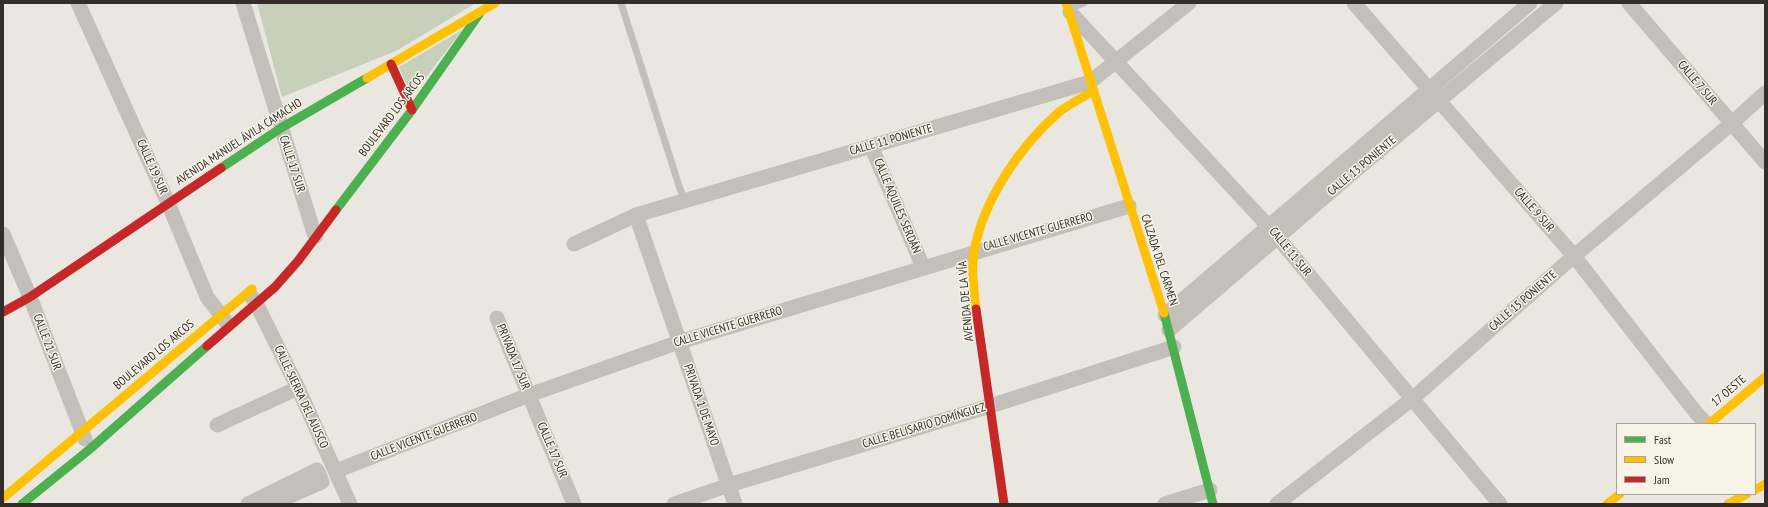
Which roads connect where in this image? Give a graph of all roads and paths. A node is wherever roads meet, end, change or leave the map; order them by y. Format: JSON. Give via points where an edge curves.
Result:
{"nodes":[{"id":1,"x":78,"y":3,"type":"edge"},
{"id":2,"x":243,"y":3,"type":"edge"},
{"id":3,"x":495,"y":3,"type":"edge"},
{"id":4,"x":621,"y":3,"type":"edge"},
{"id":5,"x":1084,"y":3,"type":"edge"},
{"id":6,"x":1189,"y":3,"type":"edge"},
{"id":7,"x":1354,"y":3,"type":"edge"},
{"id":8,"x":1530,"y":3,"type":"edge"},
{"id":9,"x":1556,"y":3,"type":"edge"},
{"id":10,"x":1629,"y":3,"type":"edge"},
{"id":11,"x":1068,"y":8,"type":"edge"},
{"id":12,"x":480,"y":13,"type":"junction"},
{"id":13,"x":1116,"y":60,"type":"junction"},
{"id":14,"x":391,"y":64,"type":"junction"},
{"id":15,"x":1091,"y":86,"type":"junction"},
{"id":16,"x":1429,"y":90,"type":"junction"},
{"id":17,"x":1765,"y":93,"type":"edge"},
{"id":18,"x":1440,"y":101,"type":"junction"},
{"id":19,"x":412,"y":110,"type":"junction"},
{"id":20,"x":1731,"y":124,"type":"junction"},
{"id":21,"x":281,"y":128,"type":"junction"},
{"id":22,"x":871,"y":146,"type":"junction"},
{"id":23,"x":1765,"y":162,"type":"edge"},
{"id":24,"x":685,"y":201,"type":"junction"},
{"id":25,"x":168,"y":202,"type":"junction"},
{"id":26,"x":1129,"y":206,"type":"junction"},
{"id":27,"x":636,"y":215,"type":"junction"},
{"id":28,"x":1273,"y":232,"type":"junction"},
{"id":29,"x":317,"y":233,"type":"junction"},
{"id":30,"x":3,"y":234,"type":"edge"},
{"id":31,"x":574,"y":244,"type":"dead end"},
{"id":32,"x":974,"y":251,"type":"junction"},
{"id":33,"x":290,"y":256,"type":"dead end"},
{"id":34,"x":1574,"y":256,"type":"junction"},
{"id":35,"x":923,"y":267,"type":"junction"},
{"id":36,"x":254,"y":293,"type":"junction"},
{"id":37,"x":30,"y":297,"type":"junction"},
{"id":38,"x":3,"y":312,"type":"edge"},
{"id":39,"x":1165,"y":315,"type":"junction"},
{"id":40,"x":220,"y":316,"type":"junction"},
{"id":41,"x":497,"y":318,"type":"dead end"},
{"id":42,"x":230,"y":327,"type":"junction"},
{"id":43,"x":1169,"y":330,"type":"junction"},
{"id":44,"x":679,"y":342,"type":"junction"},
{"id":45,"x":1174,"y":348,"type":"junction"},
{"id":46,"x":1765,"y":377,"type":"edge"},
{"id":47,"x":298,"y":388,"type":"junction"},
{"id":48,"x":529,"y":395,"type":"junction"},
{"id":49,"x":1412,"y":399,"type":"junction"},
{"id":50,"x":990,"y":406,"type":"junction"},
{"id":51,"x":1707,"y":423,"type":"edge"},
{"id":52,"x":1709,"y":423,"type":"edge"},
{"id":53,"x":217,"y":425,"type":"dead end"},
{"id":54,"x":81,"y":431,"type":"junction"},
{"id":55,"x":90,"y":449,"type":"junction"},
{"id":56,"x":335,"y":470,"type":"junction"},
{"id":57,"x":319,"y":475,"type":"junction"},
{"id":58,"x":728,"y":485,"type":"junction"},
{"id":59,"x":1619,"y":495,"type":"edge"},
{"id":60,"x":1745,"y":495,"type":"edge"},
{"id":61,"x":1212,"y":497,"type":"edge"},
{"id":62,"x":3,"y":498,"type":"edge"},
{"id":63,"x":22,"y":504,"type":"edge"},
{"id":64,"x":248,"y":504,"type":"edge"},
{"id":65,"x":272,"y":504,"type":"edge"},
{"id":66,"x":350,"y":504,"type":"edge"},
{"id":67,"x":574,"y":504,"type":"edge"},
{"id":68,"x":674,"y":504,"type":"edge"},
{"id":69,"x":735,"y":504,"type":"edge"},
{"id":70,"x":1004,"y":504,"type":"edge"},
{"id":71,"x":1165,"y":504,"type":"edge"},
{"id":72,"x":1277,"y":504,"type":"edge"},
{"id":73,"x":1500,"y":504,"type":"edge"},
{"id":74,"x":1608,"y":504,"type":"edge"},
{"id":75,"x":1728,"y":504,"type":"edge"}],
"edges":[{"from":1,"to":25,"type":"street","name":"CALLE 19 SUR"},
{"from":2,"to":21,"type":"street","name":"CALLE 17 SUR"},
{"from":3,"to":12,"type":"street","name":"AVENIDA MANUEL ÁVILA CAMACHO"},
{"from":4,"to":24,"type":"lane"},
{"from":5,"to":11,"type":"lane"},
{"from":6,"to":13,"type":"street","name":"CALLE 11 PONIENTE"},
{"from":7,"to":16,"type":"street","name":"CALLE 9 SUR"},
{"from":8,"to":16,"type":"street","name":"CALLE 13 PONIENTE"},
{"from":9,"to":18,"type":"street","name":"CALLE 13 PONIENTE"},
{"from":10,"to":20,"type":"street","name":"CALLE 7 SUR"},
{"from":11,"to":13,"type":"street","name":"CALLE 11 SUR"},
{"from":11,"to":15,"type":"street","name":"CALZADA DEL CARMEN"},
{"from":12,"to":14,"type":"street","name":"AVENIDA MANUEL ÁVILA CAMACHO"},
{"from":12,"to":19,"type":"street","name":"BOULEVARD LOS ARCOS"},
{"from":13,"to":15,"type":"street","name":"CALLE 11 PONIENTE"},
{"from":13,"to":28,"type":"street","name":"CALLE 11 SUR"},
{"from":14,"to":19,"type":"street"},
{"from":14,"to":21,"type":"street","name":"AVENIDA MANUEL ÁVILA CAMACHO"},
{"from":15,"to":22,"type":"street","name":"CALLE 11 PONIENTE"},
{"from":15,"to":26,"type":"street","name":"CALZADA DEL CARMEN"},
{"from":15,"to":32,"type":"street","name":"AVENIDA DE LA VÍA","via":[[1032,139],[1006,174],[985,215]]},
{"from":16,"to":18,"type":"street","name":"CALLE 9 SUR"},
{"from":16,"to":28,"type":"street","name":"CALLE 13 PONIENTE"},
{"from":17,"to":20,"type":"street","name":"CALLE 15 PONIENTE"},
{"from":18,"to":28,"type":"street","name":"CALLE 13 PONIENTE","via":[[1356,170]]},
{"from":18,"to":34,"type":"street","name":"CALLE 9 SUR"},
{"from":19,"to":29,"type":"street","name":"BOULEVARD LOS ARCOS"},
{"from":20,"to":23,"type":"street","name":"CALLE 7 SUR"},
{"from":20,"to":34,"type":"street","name":"CALLE 15 PONIENTE"},
{"from":21,"to":25,"type":"street","name":"AVENIDA MANUEL ÁVILA CAMACHO"},
{"from":21,"to":29,"type":"street","name":"CALLE 17 SUR"},
{"from":22,"to":24,"type":"street","name":"CALLE 11 PONIENTE"},
{"from":22,"to":35,"type":"street","name":"CALLE AQUILES SERDÁN"},
{"from":24,"to":27,"type":"street","name":"CALLE 11 PONIENTE"},
{"from":25,"to":37,"type":"street","name":"AVENIDA MANUEL ÁVILA CAMACHO"},
{"from":25,"to":40,"type":"street","name":"CALLE 19 SUR","via":[[207,297]]},
{"from":26,"to":32,"type":"street","name":"CALLE VICENTE GUERRERO"},
{"from":26,"to":39,"type":"street","name":"CALZADA DEL CARMEN"},
{"from":27,"to":31,"type":"street","name":"CALLE 11 PONIENTE"},
{"from":27,"to":44,"type":"street","name":"PRIVADA 1 DE MAYO"},
{"from":28,"to":39,"type":"street","name":"CALLE 13 PONIENTE"},
{"from":28,"to":43,"type":"street","name":"CALLE 13 PONIENTE"},
{"from":28,"to":49,"type":"street","name":"CALLE 11 SUR"},
{"from":29,"to":33,"type":"street","name":"BOULEVARD LOS ARCOS"},
{"from":29,"to":36,"type":"street","name":"BOULEVARD LOS ARCOS","via":[[283,278]]},
{"from":30,"to":37,"type":"street","name":"CALLE 21 SUR"},
{"from":32,"to":35,"type":"street","name":"CALLE VICENTE GUERRERO"},
{"from":32,"to":50,"type":"street","name":"AVENIDA DE LA VÍA","via":[[974,281]]},
{"from":34,"to":49,"type":"street","name":"CALLE 15 PONIENTE"},
{"from":34,"to":51,"type":"street","name":"CALLE 9 SUR","via":[[1697,414]]},
{"from":35,"to":44,"type":"street","name":"CALLE VICENTE GUERRERO"},
{"from":36,"to":40,"type":"street","name":"BOULEVARD LOS ARCOS"},
{"from":36,"to":42,"type":"street","name":"BOULEVARD LOS ARCOS"},
{"from":36,"to":47,"type":"street","name":"CALLE SIERRA DEL AJUSCO"},
{"from":37,"to":38,"type":"street","name":"AVENIDA MANUEL ÁVILA CAMACHO"},
{"from":37,"to":54,"type":"street","name":"CALLE 21 SUR"},
{"from":39,"to":43,"type":"street","name":"CALZADA DEL CARMEN"},
{"from":40,"to":42,"type":"street","name":"CALLE 19 SUR"},
{"from":40,"to":54,"type":"street","name":"BOULEVARD LOS ARCOS"},
{"from":41,"to":48,"type":"street","name":"PRIVADA 17 SUR"},
{"from":42,"to":55,"type":"street","name":"BOULEVARD LOS ARCOS"},
{"from":43,"to":45,"type":"street","name":"CALZADA DEL CARMEN"},
{"from":44,"to":48,"type":"street","name":"CALLE VICENTE GUERRERO"},
{"from":44,"to":58,"type":"street","name":"PRIVADA 1 DE MAYO"},
{"from":45,"to":50,"type":"street","name":"CALLE BELISARIO DOMÍNGUEZ"},
{"from":45,"to":61,"type":"street","name":"CALZADA DEL CARMEN"},
{"from":46,"to":52,"type":"street","name":"17 OESTE"},
{"from":47,"to":53,"type":"street"},
{"from":47,"to":56,"type":"street","name":"CALLE SIERRA DEL AJUSCO"},
{"from":48,"to":56,"type":"street","name":"CALLE VICENTE GUERRERO"},
{"from":48,"to":67,"type":"street","name":"CALLE 17 SUR"},
{"from":49,"to":72,"type":"street","name":"CALLE 15 PONIENTE"},
{"from":49,"to":73,"type":"street","name":"CALLE 11 SUR"},
{"from":50,"to":58,"type":"street","name":"CALLE BELISARIO DOMÍNGUEZ"},
{"from":50,"to":70,"type":"street","name":"AVENIDA DE LA VÍA"},
{"from":54,"to":55,"type":"street","name":"CALLE 21 SUR"},
{"from":54,"to":62,"type":"street","name":"BOULEVARD LOS ARCOS"},
{"from":55,"to":63,"type":"street","name":"BOULEVARD LOS ARCOS"},
{"from":56,"to":57,"type":"street","name":"CALLE VICENTE GUERRERO"},
{"from":56,"to":66,"type":"street","name":"CALLE SIERRA DEL AJUSCO"},
{"from":57,"to":64,"type":"street","via":[[317,470]]},
{"from":57,"to":65,"type":"street","via":[[322,482]]},
{"from":58,"to":68,"type":"street","name":"CALLE BELISARIO DOMÍNGUEZ"},
{"from":58,"to":69,"type":"street","name":"PRIVADA 1 DE MAYO"},
{"from":59,"to":74,"type":"street"},
{"from":60,"to":75,"type":"street"},
{"from":61,"to":71,"type":"street"}]}
